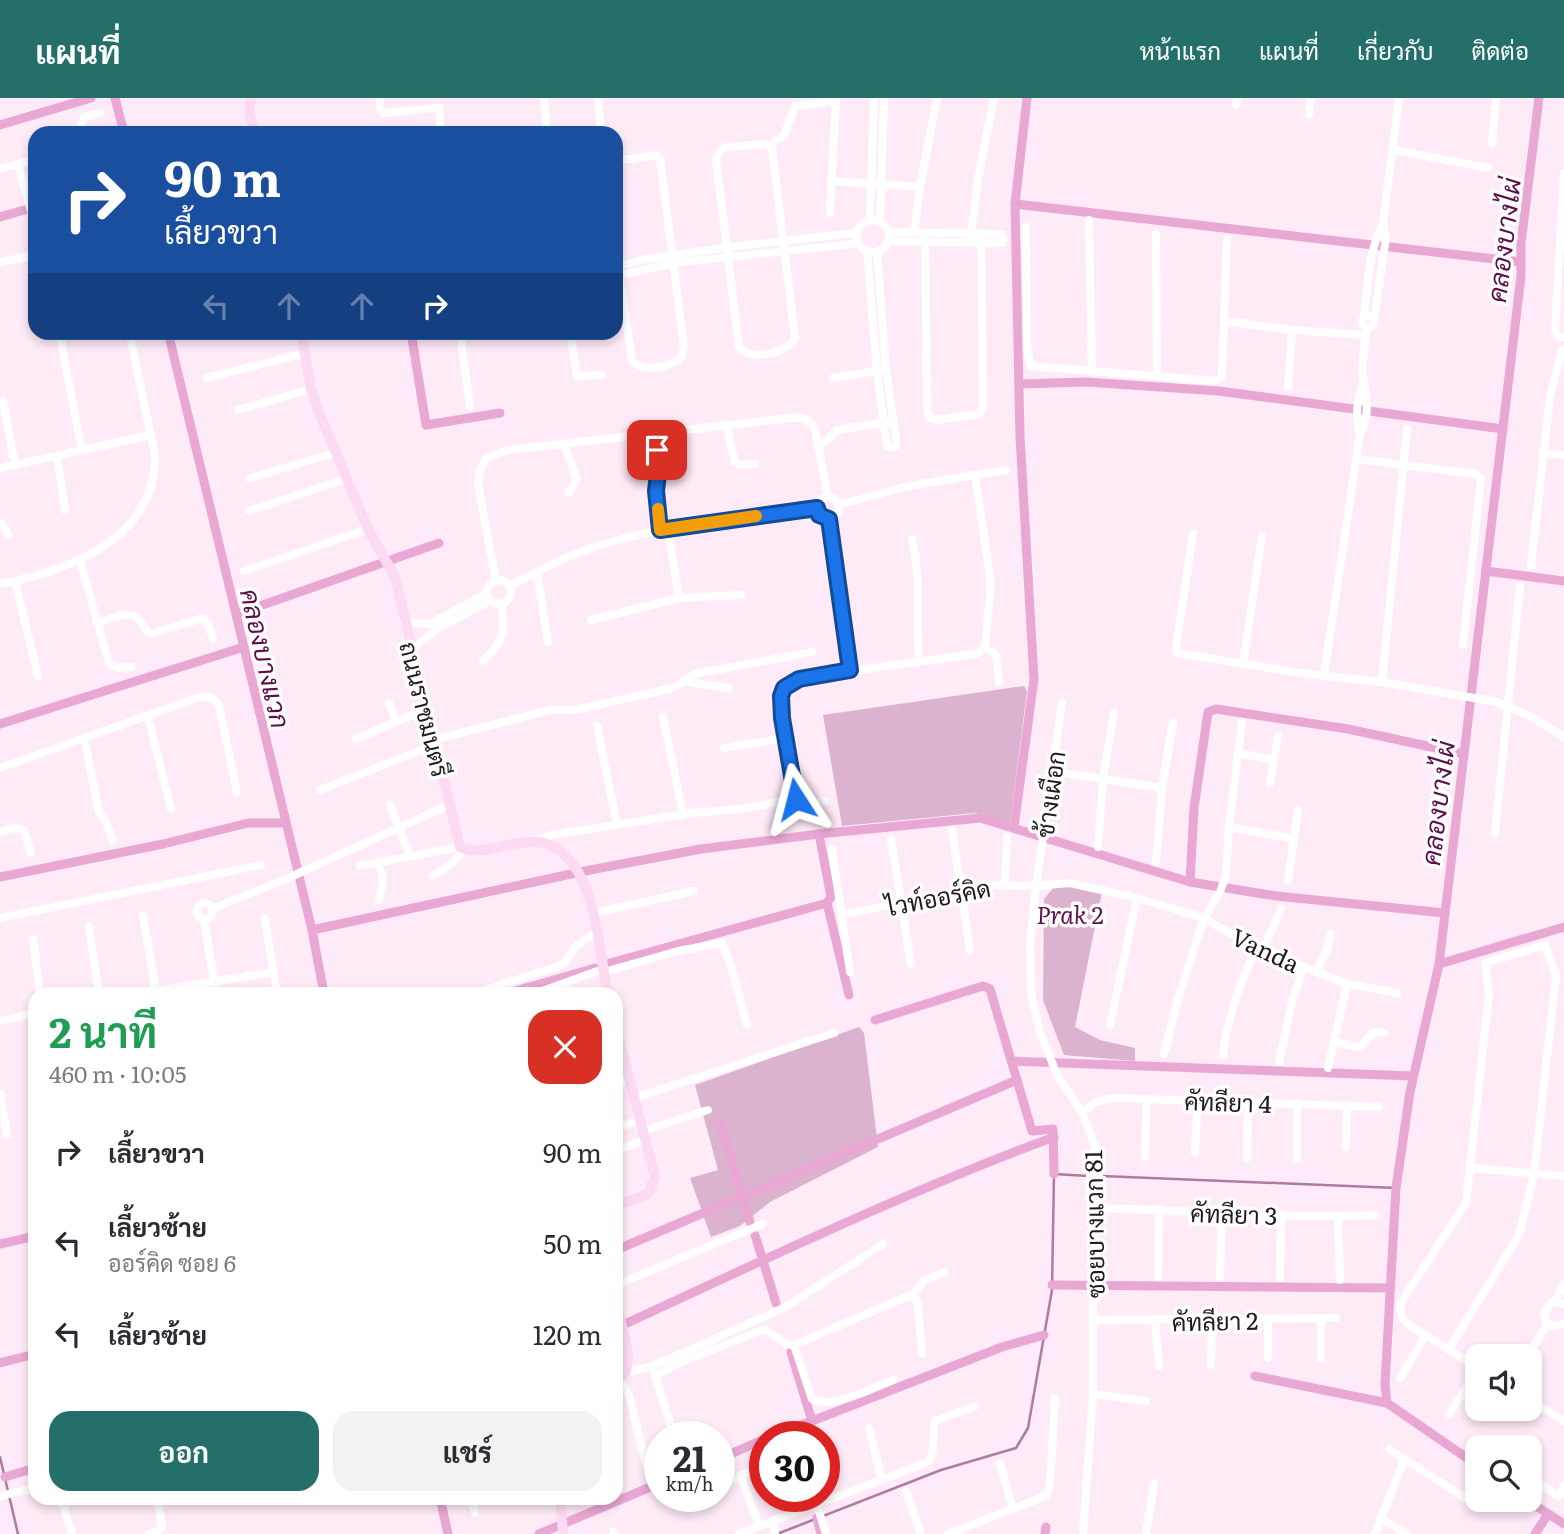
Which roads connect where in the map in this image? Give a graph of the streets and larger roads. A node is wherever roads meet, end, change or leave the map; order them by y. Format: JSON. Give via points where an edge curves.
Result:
{"nodes":[{"id":1,"x":251,"y":98,"type":"edge"},
{"id":2,"x":380,"y":98,"type":"edge"},
{"id":3,"x":544,"y":98,"type":"edge"},
{"id":4,"x":598,"y":98,"type":"edge"},
{"id":5,"x":874,"y":98,"type":"edge"},
{"id":6,"x":884,"y":98,"type":"edge"},
{"id":7,"x":937,"y":98,"type":"edge"},
{"id":8,"x":994,"y":98,"type":"edge"},
{"id":9,"x":1311,"y":98,"type":"edge"},
{"id":10,"x":1399,"y":98,"type":"edge"},
{"id":11,"x":1496,"y":98,"type":"edge"},
{"id":12,"x":836,"y":99,"type":"edge"},
{"id":13,"x":100,"y":113,"type":"dead end"},
{"id":14,"x":1309,"y":114,"type":"dead end"},
{"id":15,"x":81,"y":126,"type":"edge"},
{"id":16,"x":252,"y":126,"type":"edge"},
{"id":17,"x":440,"y":126,"type":"edge"},
{"id":18,"x":546,"y":126,"type":"edge"},
{"id":19,"x":600,"y":126,"type":"edge"},
{"id":20,"x":1492,"y":144,"type":"dead end"},
{"id":21,"x":770,"y":145,"type":"junction"},
{"id":22,"x":1394,"y":150,"type":"junction"},
{"id":23,"x":623,"y":160,"type":"edge"},
{"id":24,"x":28,"y":161,"type":"edge"},
{"id":25,"x":18,"y":164,"type":"junction"},
{"id":26,"x":1488,"y":168,"type":"dead end"},
{"id":27,"x":0,"y":169,"type":"edge"},
{"id":28,"x":1564,"y":173,"type":"edge"},
{"id":29,"x":831,"y":181,"type":"junction"},
{"id":30,"x":875,"y":183,"type":"junction"},
{"id":31,"x":920,"y":187,"type":"junction"},
{"id":32,"x":28,"y":204,"type":"edge"},
{"id":33,"x":830,"y":212,"type":"dead end"},
{"id":34,"x":870,"y":219,"type":"junction"},
{"id":35,"x":880,"y":220,"type":"junction"},
{"id":36,"x":1089,"y":220,"type":"dead end"},
{"id":37,"x":1026,"y":227,"type":"dead end"},
{"id":38,"x":857,"y":233,"type":"junction"},
{"id":39,"x":914,"y":233,"type":"junction"},
{"id":40,"x":1156,"y":234,"type":"dead end"},
{"id":41,"x":889,"y":236,"type":"junction"},
{"id":42,"x":925,"y":238,"type":"junction"},
{"id":43,"x":970,"y":239,"type":"junction"},
{"id":44,"x":1227,"y":239,"type":"dead end"},
{"id":45,"x":859,"y":243,"type":"junction"},
{"id":46,"x":785,"y":246,"type":"junction"},
{"id":47,"x":729,"y":247,"type":"junction"},
{"id":48,"x":867,"y":251,"type":"junction"},
{"id":49,"x":877,"y":252,"type":"junction"},
{"id":50,"x":1378,"y":254,"type":"junction"},
{"id":51,"x":28,"y":257,"type":"edge"},
{"id":52,"x":730,"y":257,"type":"junction"},
{"id":53,"x":674,"y":259,"type":"junction"},
{"id":54,"x":0,"y":262,"type":"edge"},
{"id":55,"x":623,"y":270,"type":"edge"},
{"id":56,"x":1370,"y":272,"type":"junction"},
{"id":57,"x":1380,"y":274,"type":"junction"},
{"id":58,"x":623,"y":308,"type":"edge"},
{"id":59,"x":1364,"y":316,"type":"junction"},
{"id":60,"x":1374,"y":320,"type":"junction"},
{"id":61,"x":1224,"y":321,"type":"junction"},
{"id":62,"x":1292,"y":330,"type":"junction"},
{"id":63,"x":1366,"y":332,"type":"junction"},
{"id":64,"x":1564,"y":337,"type":"edge"},
{"id":65,"x":61,"y":340,"type":"edge"},
{"id":66,"x":131,"y":340,"type":"edge"},
{"id":67,"x":302,"y":340,"type":"edge"},
{"id":68,"x":461,"y":340,"type":"edge"},
{"id":69,"x":571,"y":340,"type":"edge"},
{"id":70,"x":1562,"y":350,"type":"dead end"},
{"id":71,"x":304,"y":353,"type":"junction"},
{"id":72,"x":882,"y":370,"type":"junction"},
{"id":73,"x":1092,"y":372,"type":"junction"},
{"id":74,"x":602,"y":375,"type":"dead end"},
{"id":75,"x":1157,"y":375,"type":"junction"},
{"id":76,"x":206,"y":378,"type":"dead end"},
{"id":77,"x":833,"y":378,"type":"dead end"},
{"id":78,"x":1288,"y":387,"type":"dead end"},
{"id":79,"x":311,"y":390,"type":"junction"},
{"id":80,"x":3,"y":401,"type":"dead end"},
{"id":81,"x":470,"y":407,"type":"dead end"},
{"id":82,"x":238,"y":410,"type":"dead end"},
{"id":83,"x":726,"y":425,"type":"junction"},
{"id":84,"x":1407,"y":429,"type":"dead end"},
{"id":85,"x":151,"y":435,"type":"junction"},
{"id":86,"x":654,"y":435,"type":"junction"},
{"id":87,"x":824,"y":443,"type":"dead end"},
{"id":88,"x":564,"y":444,"type":"junction"},
{"id":89,"x":82,"y":450,"type":"junction"},
{"id":90,"x":335,"y":453,"type":"junction"},
{"id":91,"x":1542,"y":453,"type":"junction"},
{"id":92,"x":57,"y":456,"type":"junction"},
{"id":93,"x":1564,"y":456,"type":"edge"},
{"id":94,"x":1357,"y":459,"type":"junction"},
{"id":95,"x":755,"y":464,"type":"dead end"},
{"id":96,"x":15,"y":465,"type":"junction"},
{"id":97,"x":1403,"y":466,"type":"junction"},
{"id":98,"x":0,"y":468,"type":"edge"},
{"id":99,"x":1006,"y":470,"type":"dead end"},
{"id":100,"x":975,"y":475,"type":"junction"},
{"id":101,"x":250,"y":478,"type":"dead end"},
{"id":102,"x":346,"y":479,"type":"junction"},
{"id":103,"x":568,"y":493,"type":"dead end"},
{"id":104,"x":828,"y":497,"type":"junction"},
{"id":105,"x":838,"y":505,"type":"junction"},
{"id":106,"x":817,"y":508,"type":"junction"},
{"id":107,"x":65,"y":510,"type":"dead end"},
{"id":108,"x":249,"y":511,"type":"dead end"},
{"id":109,"x":829,"y":519,"type":"junction"},
{"id":110,"x":0,"y":523,"type":"edge"},
{"id":111,"x":368,"y":529,"type":"junction"},
{"id":112,"x":664,"y":530,"type":"junction"},
{"id":113,"x":1193,"y":533,"type":"dead end"},
{"id":114,"x":8,"y":534,"type":"dead end"},
{"id":115,"x":1262,"y":536,"type":"dead end"},
{"id":116,"x":912,"y":539,"type":"dead end"},
{"id":117,"x":80,"y":561,"type":"junction"},
{"id":118,"x":1531,"y":566,"type":"dead end"},
{"id":119,"x":244,"y":572,"type":"dead end"},
{"id":120,"x":537,"y":572,"type":"junction"},
{"id":121,"x":15,"y":581,"type":"junction"},
{"id":122,"x":496,"y":581,"type":"junction"},
{"id":123,"x":0,"y":584,"type":"edge"},
{"id":124,"x":509,"y":586,"type":"junction"},
{"id":125,"x":1520,"y":586,"type":"dead end"},
{"id":126,"x":741,"y":595,"type":"dead end"},
{"id":127,"x":489,"y":597,"type":"junction"},
{"id":128,"x":679,"y":598,"type":"junction"},
{"id":129,"x":501,"y":604,"type":"junction"},
{"id":130,"x":591,"y":620,"type":"dead end"},
{"id":131,"x":404,"y":622,"type":"junction"},
{"id":132,"x":97,"y":623,"type":"junction"},
{"id":133,"x":426,"y":625,"type":"junction"},
{"id":134,"x":428,"y":636,"type":"junction"},
{"id":135,"x":213,"y":639,"type":"dead end"},
{"id":136,"x":548,"y":642,"type":"dead end"},
{"id":137,"x":1463,"y":644,"type":"dead end"},
{"id":138,"x":985,"y":648,"type":"junction"},
{"id":139,"x":412,"y":649,"type":"junction"},
{"id":140,"x":812,"y":652,"type":"dead end"},
{"id":141,"x":483,"y":661,"type":"dead end"},
{"id":142,"x":919,"y":661,"type":"junction"},
{"id":143,"x":1244,"y":664,"type":"junction"},
{"id":144,"x":132,"y":667,"type":"dead end"},
{"id":145,"x":850,"y":670,"type":"junction"},
{"id":146,"x":1324,"y":675,"type":"junction"},
{"id":147,"x":38,"y":676,"type":"dead end"},
{"id":148,"x":683,"y":681,"type":"junction"},
{"id":149,"x":999,"y":682,"type":"dead end"},
{"id":150,"x":1382,"y":682,"type":"junction"},
{"id":151,"x":728,"y":688,"type":"dead end"},
{"id":152,"x":389,"y":703,"type":"dead end"},
{"id":153,"x":1062,"y":703,"type":"dead end"},
{"id":154,"x":1508,"y":706,"type":"junction"},
{"id":155,"x":426,"y":709,"type":"junction"},
{"id":156,"x":1114,"y":713,"type":"dead end"},
{"id":157,"x":148,"y":717,"type":"junction"},
{"id":158,"x":663,"y":717,"type":"dead end"},
{"id":159,"x":396,"y":721,"type":"junction"},
{"id":160,"x":1173,"y":722,"type":"dead end"},
{"id":161,"x":1242,"y":722,"type":"dead end"},
{"id":162,"x":597,"y":726,"type":"dead end"},
{"id":163,"x":1278,"y":736,"type":"dead end"},
{"id":164,"x":1564,"y":737,"type":"edge"},
{"id":165,"x":84,"y":738,"type":"junction"},
{"id":166,"x":786,"y":738,"type":"junction"},
{"id":167,"x":356,"y":739,"type":"dead end"},
{"id":168,"x":434,"y":743,"type":"junction"},
{"id":169,"x":724,"y":748,"type":"dead end"},
{"id":170,"x":1238,"y":753,"type":"junction"},
{"id":171,"x":1274,"y":760,"type":"junction"},
{"id":172,"x":0,"y":768,"type":"edge"},
{"id":173,"x":1051,"y":771,"type":"junction"},
{"id":174,"x":1103,"y":778,"type":"junction"},
{"id":175,"x":1270,"y":783,"type":"dead end"},
{"id":176,"x":1162,"y":788,"type":"junction"},
{"id":177,"x":320,"y":790,"type":"dead end"},
{"id":178,"x":237,"y":792,"type":"dead end"},
{"id":179,"x":796,"y":799,"type":"junction"},
{"id":180,"x":824,"y":801,"type":"dead end"},
{"id":181,"x":390,"y":805,"type":"dead end"},
{"id":182,"x":449,"y":805,"type":"junction"},
{"id":183,"x":172,"y":809,"type":"dead end"},
{"id":184,"x":1298,"y":810,"type":"dead end"},
{"id":185,"x":684,"y":814,"type":"junction"},
{"id":186,"x":617,"y":825,"type":"junction"},
{"id":187,"x":399,"y":827,"type":"junction"},
{"id":188,"x":1229,"y":827,"type":"junction"},
{"id":189,"x":951,"y":830,"type":"dead end"},
{"id":190,"x":0,"y":832,"type":"edge"},
{"id":191,"x":1495,"y":833,"type":"dead end"},
{"id":192,"x":1007,"y":837,"type":"dead end"},
{"id":193,"x":891,"y":839,"type":"dead end"},
{"id":194,"x":1294,"y":839,"type":"junction"},
{"id":195,"x":114,"y":841,"type":"dead end"},
{"id":196,"x":536,"y":841,"type":"junction"},
{"id":197,"x":1098,"y":847,"type":"dead end"},
{"id":198,"x":462,"y":849,"type":"junction"},
{"id":199,"x":832,"y":849,"type":"dead end"},
{"id":200,"x":408,"y":851,"type":"dead end"},
{"id":201,"x":31,"y":853,"type":"dead end"},
{"id":202,"x":1156,"y":862,"type":"dead end"},
{"id":203,"x":379,"y":863,"type":"junction"},
{"id":204,"x":261,"y":864,"type":"dead end"},
{"id":205,"x":360,"y":866,"type":"dead end"},
{"id":206,"x":433,"y":876,"type":"dead end"},
{"id":207,"x":1288,"y":881,"type":"dead end"},
{"id":208,"x":1005,"y":883,"type":"junction"},
{"id":209,"x":1036,"y":886,"type":"junction"},
{"id":210,"x":961,"y":890,"type":"junction"},
{"id":211,"x":694,"y":891,"type":"dead end"},
{"id":212,"x":1137,"y":898,"type":"junction"},
{"id":213,"x":379,"y":900,"type":"dead end"},
{"id":214,"x":901,"y":904,"type":"junction"},
{"id":215,"x":212,"y":908,"type":"junction"},
{"id":216,"x":1281,"y":909,"type":"dead end"},
{"id":217,"x":594,"y":913,"type":"junction"},
{"id":218,"x":143,"y":915,"type":"dead end"},
{"id":219,"x":842,"y":915,"type":"junction"},
{"id":220,"x":0,"y":918,"type":"edge"},
{"id":221,"x":1204,"y":918,"type":"junction"},
{"id":222,"x":204,"y":919,"type":"junction"},
{"id":223,"x":265,"y":919,"type":"dead end"},
{"id":224,"x":89,"y":927,"type":"dead end"},
{"id":225,"x":598,"y":931,"type":"junction"},
{"id":226,"x":1331,"y":934,"type":"dead end"},
{"id":227,"x":33,"y":939,"type":"dead end"},
{"id":228,"x":1260,"y":949,"type":"junction"},
{"id":229,"x":970,"y":950,"type":"dead end"},
{"id":230,"x":911,"y":964,"type":"dead end"},
{"id":231,"x":1304,"y":967,"type":"junction"},
{"id":232,"x":603,"y":970,"type":"junction"},
{"id":233,"x":850,"y":971,"type":"dead end"},
{"id":234,"x":274,"y":972,"type":"junction"},
{"id":235,"x":1316,"y":972,"type":"junction"},
{"id":236,"x":214,"y":982,"type":"junction"},
{"id":237,"x":1347,"y":984,"type":"junction"},
{"id":238,"x":39,"y":987,"type":"edge"},
{"id":239,"x":98,"y":987,"type":"edge"},
{"id":240,"x":155,"y":987,"type":"edge"},
{"id":241,"x":182,"y":987,"type":"edge"},
{"id":242,"x":215,"y":987,"type":"edge"},
{"id":243,"x":276,"y":987,"type":"edge"},
{"id":244,"x":494,"y":987,"type":"edge"},
{"id":245,"x":554,"y":987,"type":"edge"},
{"id":246,"x":607,"y":987,"type":"edge"},
{"id":247,"x":1397,"y":993,"type":"dead end"},
{"id":248,"x":28,"y":1015,"type":"edge"},
{"id":249,"x":0,"y":1021,"type":"edge"},
{"id":250,"x":747,"y":1025,"type":"dead end"},
{"id":251,"x":1110,"y":1025,"type":"dead end"},
{"id":252,"x":834,"y":1033,"type":"dead end"},
{"id":253,"x":1384,"y":1033,"type":"dead end"},
{"id":254,"x":1334,"y":1042,"type":"junction"},
{"id":255,"x":1164,"y":1054,"type":"dead end"},
{"id":256,"x":1223,"y":1055,"type":"dead end"},
{"id":257,"x":1279,"y":1062,"type":"dead end"},
{"id":258,"x":623,"y":1064,"type":"edge"},
{"id":259,"x":1328,"y":1068,"type":"dead end"},
{"id":260,"x":628,"y":1080,"type":"junction"},
{"id":261,"x":623,"y":1081,"type":"edge"},
{"id":262,"x":0,"y":1094,"type":"edge"},
{"id":263,"x":634,"y":1098,"type":"junction"},
{"id":264,"x":1147,"y":1099,"type":"junction"},
{"id":265,"x":1198,"y":1099,"type":"junction"},
{"id":266,"x":1248,"y":1101,"type":"junction"},
{"id":267,"x":1297,"y":1103,"type":"junction"},
{"id":268,"x":1347,"y":1105,"type":"junction"},
{"id":269,"x":1378,"y":1107,"type":"dead end"},
{"id":270,"x":708,"y":1110,"type":"dead end"},
{"id":271,"x":1082,"y":1112,"type":"junction"},
{"id":272,"x":623,"y":1129,"type":"edge"},
{"id":273,"x":643,"y":1130,"type":"junction"},
{"id":274,"x":7,"y":1135,"type":"dead end"},
{"id":275,"x":623,"y":1145,"type":"edge"},
{"id":276,"x":1346,"y":1147,"type":"dead end"},
{"id":277,"x":1195,"y":1152,"type":"dead end"},
{"id":278,"x":1145,"y":1156,"type":"dead end"},
{"id":279,"x":1247,"y":1158,"type":"dead end"},
{"id":280,"x":1297,"y":1159,"type":"dead end"},
{"id":281,"x":1470,"y":1168,"type":"junction"},
{"id":282,"x":1534,"y":1175,"type":"junction"},
{"id":283,"x":1564,"y":1176,"type":"edge"},
{"id":284,"x":623,"y":1203,"type":"edge"},
{"id":285,"x":1092,"y":1208,"type":"junction"},
{"id":286,"x":1159,"y":1209,"type":"junction"},
{"id":287,"x":1222,"y":1214,"type":"junction"},
{"id":288,"x":1281,"y":1214,"type":"junction"},
{"id":289,"x":1375,"y":1215,"type":"dead end"},
{"id":290,"x":1338,"y":1216,"type":"junction"},
{"id":291,"x":763,"y":1224,"type":"dead end"},
{"id":292,"x":883,"y":1244,"type":"dead end"},
{"id":293,"x":944,"y":1272,"type":"dead end"},
{"id":294,"x":1158,"y":1277,"type":"dead end"},
{"id":295,"x":1220,"y":1277,"type":"dead end"},
{"id":296,"x":1280,"y":1278,"type":"dead end"},
{"id":297,"x":1340,"y":1280,"type":"dead end"},
{"id":298,"x":623,"y":1282,"type":"edge"},
{"id":299,"x":1564,"y":1284,"type":"edge"},
{"id":300,"x":913,"y":1294,"type":"junction"},
{"id":301,"x":1560,"y":1303,"type":"edge"},
{"id":302,"x":1336,"y":1318,"type":"dead end"},
{"id":303,"x":1321,"y":1319,"type":"junction"},
{"id":304,"x":1094,"y":1320,"type":"junction"},
{"id":305,"x":1212,"y":1320,"type":"junction"},
{"id":306,"x":1268,"y":1320,"type":"junction"},
{"id":307,"x":1156,"y":1321,"type":"junction"},
{"id":308,"x":748,"y":1322,"type":"junction"},
{"id":309,"x":1548,"y":1324,"type":"junction"},
{"id":310,"x":1564,"y":1324,"type":"edge"},
{"id":311,"x":752,"y":1333,"type":"junction"},
{"id":312,"x":623,"y":1334,"type":"edge"},
{"id":313,"x":1426,"y":1335,"type":"junction"},
{"id":314,"x":1535,"y":1344,"type":"edge"},
{"id":315,"x":794,"y":1345,"type":"junction"},
{"id":316,"x":1449,"y":1349,"type":"junction"},
{"id":317,"x":922,"y":1354,"type":"dead end"},
{"id":318,"x":1268,"y":1359,"type":"dead end"},
{"id":319,"x":1321,"y":1359,"type":"dead end"},
{"id":320,"x":1465,"y":1360,"type":"edge"},
{"id":321,"x":1211,"y":1365,"type":"dead end"},
{"id":322,"x":1159,"y":1366,"type":"dead end"},
{"id":323,"x":651,"y":1367,"type":"junction"},
{"id":324,"x":623,"y":1369,"type":"edge"},
{"id":325,"x":655,"y":1376,"type":"junction"},
{"id":326,"x":623,"y":1377,"type":"edge"},
{"id":327,"x":1400,"y":1378,"type":"dead end"},
{"id":328,"x":893,"y":1380,"type":"dead end"},
{"id":329,"x":623,"y":1384,"type":"edge"},
{"id":330,"x":1465,"y":1388,"type":"edge"},
{"id":331,"x":1093,"y":1394,"type":"junction"},
{"id":332,"x":1055,"y":1398,"type":"dead end"},
{"id":333,"x":1146,"y":1401,"type":"dead end"},
{"id":334,"x":975,"y":1406,"type":"dead end"},
{"id":335,"x":1542,"y":1407,"type":"edge"},
{"id":336,"x":1449,"y":1413,"type":"dead end"},
{"id":337,"x":669,"y":1421,"type":"edge"},
{"id":338,"x":1564,"y":1421,"type":"edge"},
{"id":339,"x":869,"y":1428,"type":"dead end"},
{"id":340,"x":1389,"y":1449,"type":"dead end"},
{"id":341,"x":644,"y":1456,"type":"edge"},
{"id":342,"x":1404,"y":1460,"type":"junction"},
{"id":343,"x":1000,"y":1463,"type":"dead end"},
{"id":344,"x":749,"y":1472,"type":"edge"},
{"id":345,"x":741,"y":1476,"type":"junction"},
{"id":346,"x":735,"y":1478,"type":"edge"},
{"id":347,"x":882,"y":1480,"type":"junction"},
{"id":348,"x":1154,"y":1484,"type":"dead end"},
{"id":349,"x":1542,"y":1485,"type":"edge"},
{"id":350,"x":1564,"y":1486,"type":"edge"},
{"id":351,"x":28,"y":1489,"type":"edge"},
{"id":352,"x":906,"y":1491,"type":"dead end"},
{"id":353,"x":3,"y":1496,"type":"edge"},
{"id":354,"x":840,"y":1497,"type":"edge"},
{"id":355,"x":1465,"y":1498,"type":"edge"},
{"id":356,"x":63,"y":1505,"type":"edge"},
{"id":357,"x":159,"y":1505,"type":"edge"},
{"id":358,"x":473,"y":1505,"type":"edge"},
{"id":359,"x":560,"y":1505,"type":"edge"},
{"id":360,"x":1013,"y":1509,"type":"junction"},
{"id":361,"x":806,"y":1512,"type":"edge"},
{"id":362,"x":819,"y":1512,"type":"edge"},
{"id":363,"x":475,"y":1513,"type":"dead end"},
{"id":364,"x":1380,"y":1518,"type":"junction"},
{"id":365,"x":759,"y":1526,"type":"junction"},
{"id":366,"x":774,"y":1527,"type":"edge"},
{"id":367,"x":563,"y":1532,"type":"edge"},
{"id":368,"x":72,"y":1534,"type":"edge"},
{"id":369,"x":149,"y":1534,"type":"edge"},
{"id":370,"x":738,"y":1534,"type":"edge"},
{"id":371,"x":826,"y":1534,"type":"edge"},
{"id":372,"x":921,"y":1534,"type":"edge"},
{"id":373,"x":948,"y":1534,"type":"edge"},
{"id":374,"x":1083,"y":1534,"type":"edge"},
{"id":375,"x":1146,"y":1534,"type":"edge"},
{"id":376,"x":1375,"y":1534,"type":"edge"},
{"id":377,"x":1408,"y":1534,"type":"edge"}],
"edges":[{"from":1,"to":16,"type":"street"},
{"from":2,"to":17,"type":"street","via":[[383,113],[440,108]]},
{"from":3,"to":18,"type":"street"},
{"from":4,"to":19,"type":"street"},
{"from":5,"to":30,"type":"street"},
{"from":6,"to":30,"type":"street"},
{"from":7,"to":31,"type":"street"},
{"from":8,"to":43,"type":"street"},
{"from":9,"to":14,"type":"street"},
{"from":10,"to":22,"type":"street"},
{"from":11,"to":20,"type":"street"},
{"from":12,"to":21,"type":"street","via":[[794,106],[784,135]]},
{"from":12,"to":29,"type":"street"},
{"from":13,"to":15,"type":"street","via":[[84,117]]},
{"from":21,"to":46,"type":"street"},
{"from":21,"to":47,"type":"street","via":[[727,147],[717,154]]},
{"from":22,"to":26,"type":"street"},
{"from":22,"to":50,"type":"street"},
{"from":23,"to":53,"type":"street","via":[[660,158]]},
{"from":24,"to":25,"type":"street"},
{"from":25,"to":27,"type":"street"},
{"from":25,"to":32,"type":"street"},
{"from":28,"to":64,"type":"street","via":[[1555,331]]},
{"from":29,"to":30,"type":"street"},
{"from":29,"to":33,"type":"street"},
{"from":30,"to":31,"type":"street"},
{"from":30,"to":34,"type":"street"},
{"from":30,"to":35,"type":"street"},
{"from":31,"to":39,"type":"street"},
{"from":34,"to":35,"type":"street"},
{"from":34,"to":38,"type":"street"},
{"from":35,"to":41,"type":"street"},
{"from":36,"to":73,"type":"street"},
{"from":37,"to":73,"type":"street","via":[[1029,363]]},
{"from":38,"to":45,"type":"street"},
{"from":38,"to":46,"type":"street"},
{"from":39,"to":41,"type":"street"},
{"from":39,"to":42,"type":"street"},
{"from":40,"to":75,"type":"street"},
{"from":41,"to":42,"type":"street"},
{"from":41,"to":49,"type":"street","via":[[886,246]]},
{"from":42,"to":43,"type":"street"},
{"from":42,"to":43,"type":"street","via":[[927,409],[929,418],[937,420],[979,414],[983,407],[981,239]]},
{"from":44,"to":61,"type":"street"},
{"from":45,"to":46,"type":"street"},
{"from":45,"to":48,"type":"street"},
{"from":46,"to":47,"type":"street"},
{"from":46,"to":52,"type":"street"},
{"from":46,"to":52,"type":"street","via":[[796,338],[786,349],[764,354],[739,347]]},
{"from":47,"to":52,"type":"street"},
{"from":47,"to":53,"type":"street"},
{"from":48,"to":49,"type":"street"},
{"from":48,"to":72,"type":"street"},
{"from":49,"to":72,"type":"street"},
{"from":50,"to":56,"type":"street"},
{"from":50,"to":57,"type":"street"},
{"from":51,"to":54,"type":"street"},
{"from":52,"to":53,"type":"street"},
{"from":53,"to":55,"type":"street"},
{"from":53,"to":58,"type":"street","via":[[684,353],[674,363],[636,365]]},
{"from":56,"to":57,"type":"street"},
{"from":56,"to":59,"type":"street"},
{"from":57,"to":60,"type":"street"},
{"from":59,"to":60,"type":"street"},
{"from":59,"to":63,"type":"street"},
{"from":60,"to":63,"type":"street"},
{"from":61,"to":62,"type":"street"},
{"from":61,"to":75,"type":"street","via":[[1219,380]]},
{"from":62,"to":63,"type":"street"},
{"from":62,"to":78,"type":"street"},
{"from":63,"to":94,"type":"street"},
{"from":65,"to":89,"type":"street"},
{"from":66,"to":85,"type":"street"},
{"from":67,"to":71,"type":"street","name":"ถนนราชมนตรี"},
{"from":68,"to":81,"type":"street"},
{"from":69,"to":74,"type":"street","via":[[577,376]]},
{"from":70,"to":91,"type":"street"},
{"from":71,"to":76,"type":"street"},
{"from":71,"to":79,"type":"street","name":"ถนนราชมนตรี"},
{"from":72,"to":77,"type":"street"},
{"from":72,"to":87,"type":"street","via":[[889,422],[837,430]]},
{"from":73,"to":75,"type":"street"},
{"from":79,"to":82,"type":"street"},
{"from":79,"to":90,"type":"street","name":"ถนนราชมนตรี"},
{"from":80,"to":96,"type":"street"},
{"from":83,"to":86,"type":"street"},
{"from":83,"to":95,"type":"street","via":[[734,462]]},
{"from":83,"to":104,"type":"street","via":[[796,417],[810,421]]},
{"from":84,"to":97,"type":"street"},
{"from":85,"to":89,"type":"street"},
{"from":85,"to":117,"type":"street","via":[[155,470],[141,508],[129,525]]},
{"from":86,"to":88,"type":"street"},
{"from":86,"to":112,"type":"street","via":[[659,465],[656,491]]},
{"from":88,"to":103,"type":"street","via":[[577,479]]},
{"from":88,"to":122,"type":"street","via":[[500,452],[481,466],[478,484]]},
{"from":89,"to":92,"type":"street"},
{"from":90,"to":101,"type":"street"},
{"from":90,"to":102,"type":"street","name":"ถนนราชมนตรี"},
{"from":91,"to":93,"type":"street"},
{"from":91,"to":118,"type":"street"},
{"from":92,"to":96,"type":"street"},
{"from":92,"to":107,"type":"street"},
{"from":94,"to":97,"type":"street"},
{"from":94,"to":146,"type":"street"},
{"from":96,"to":98,"type":"street"},
{"from":97,"to":137,"type":"street","via":[[1481,478]]},
{"from":97,"to":150,"type":"street"},
{"from":99,"to":100,"type":"street"},
{"from":100,"to":105,"type":"street","via":[[908,486]]},
{"from":100,"to":138,"type":"street","via":[[990,583]]},
{"from":102,"to":108,"type":"street"},
{"from":102,"to":111,"type":"street","name":"ถนนราชมนตรี"},
{"from":104,"to":105,"type":"street"},
{"from":104,"to":106,"type":"street","via":[[818,502]]},
{"from":105,"to":109,"type":"street","via":[[838,512]]},
{"from":106,"to":109,"type":"street","via":[[819,515]]},
{"from":106,"to":112,"type":"street"},
{"from":109,"to":145,"type":"street"},
{"from":110,"to":114,"type":"street"},
{"from":111,"to":119,"type":"street"},
{"from":111,"to":131,"type":"street","name":"ถนนราชมนตรี","via":[[390,566]]},
{"from":112,"to":120,"type":"street","via":[[594,547]]},
{"from":112,"to":128,"type":"street"},
{"from":113,"to":143,"type":"street","via":[[1176,651]]},
{"from":115,"to":143,"type":"street"},
{"from":116,"to":142,"type":"street","via":[[919,581]]},
{"from":117,"to":121,"type":"street"},
{"from":117,"to":132,"type":"street"},
{"from":120,"to":124,"type":"street"},
{"from":120,"to":136,"type":"street"},
{"from":121,"to":123,"type":"street"},
{"from":121,"to":147,"type":"street"},
{"from":122,"to":124,"type":"street"},
{"from":122,"to":127,"type":"street","via":[[489,586]]},
{"from":124,"to":129,"type":"street","via":[[511,595]]},
{"from":125,"to":154,"type":"street"},
{"from":126,"to":128,"type":"street"},
{"from":127,"to":129,"type":"street"},
{"from":127,"to":133,"type":"street"},
{"from":127,"to":134,"type":"street"},
{"from":128,"to":130,"type":"street"},
{"from":129,"to":141,"type":"street","via":[[502,640]]},
{"from":131,"to":133,"type":"street"},
{"from":131,"to":139,"type":"street","name":"ถนนราชมนตรี"},
{"from":132,"to":135,"type":"street","via":[[131,615],[151,634],[202,618]]},
{"from":132,"to":144,"type":"street","via":[[109,663],[117,668]]},
{"from":133,"to":134,"type":"street"},
{"from":134,"to":139,"type":"street"},
{"from":138,"to":142,"type":"street","via":[[978,653]]},
{"from":138,"to":149,"type":"street","via":[[996,655]]},
{"from":139,"to":155,"type":"street","name":"ถนนราชมนตรี"},
{"from":140,"to":148,"type":"street","via":[[694,674]]},
{"from":142,"to":145,"type":"street"},
{"from":143,"to":146,"type":"street"},
{"from":145,"to":166,"type":"street","via":[[799,679],[784,688],[781,704]]},
{"from":146,"to":150,"type":"street"},
{"from":148,"to":151,"type":"street"},
{"from":148,"to":168,"type":"street","via":[[673,688],[575,710],[554,709]]},
{"from":150,"to":154,"type":"street"},
{"from":152,"to":159,"type":"street"},
{"from":153,"to":173,"type":"street","name":"ช้างเผือก"},
{"from":154,"to":164,"type":"street"},
{"from":154,"to":191,"type":"street"},
{"from":155,"to":159,"type":"street"},
{"from":155,"to":168,"type":"street","name":"ถนนราชมนตรี"},
{"from":156,"to":174,"type":"street"},
{"from":157,"to":165,"type":"street"},
{"from":157,"to":178,"type":"street","via":[[197,698],[216,699]]},
{"from":157,"to":183,"type":"street"},
{"from":158,"to":185,"type":"street"},
{"from":159,"to":167,"type":"street"},
{"from":160,"to":176,"type":"street"},
{"from":161,"to":170,"type":"street"},
{"from":162,"to":186,"type":"street"},
{"from":163,"to":171,"type":"street"},
{"from":165,"to":172,"type":"street"},
{"from":165,"to":195,"type":"street","via":[[99,812]]},
{"from":166,"to":169,"type":"street"},
{"from":166,"to":179,"type":"street"},
{"from":168,"to":177,"type":"street"},
{"from":168,"to":182,"type":"street","name":"ถนนราชมนตรี"},
{"from":170,"to":171,"type":"street"},
{"from":170,"to":188,"type":"street"},
{"from":171,"to":175,"type":"street"},
{"from":173,"to":174,"type":"street"},
{"from":173,"to":209,"type":"street","name":"ช้างเผือก"},
{"from":174,"to":176,"type":"street"},
{"from":174,"to":197,"type":"street"},
{"from":176,"to":202,"type":"street"},
{"from":179,"to":180,"type":"street"},
{"from":179,"to":185,"type":"street"},
{"from":181,"to":187,"type":"street"},
{"from":182,"to":187,"type":"street"},
{"from":182,"to":198,"type":"street","name":"ถนนราชมนตรี"},
{"from":184,"to":194,"type":"street"},
{"from":185,"to":186,"type":"street"},
{"from":186,"to":196,"type":"street"},
{"from":187,"to":200,"type":"street"},
{"from":187,"to":215,"type":"street"},
{"from":188,"to":194,"type":"street"},
{"from":188,"to":221,"type":"street","via":[[1224,880]]},
{"from":189,"to":210,"type":"street"},
{"from":190,"to":201,"type":"street","via":[[24,830]]},
{"from":192,"to":208,"type":"street"},
{"from":193,"to":214,"type":"street"},
{"from":194,"to":207,"type":"street"},
{"from":196,"to":198,"type":"street"},
{"from":196,"to":217,"type":"street","via":[[552,846],[573,866]]},
{"from":198,"to":203,"type":"street"},
{"from":198,"to":206,"type":"street"},
{"from":199,"to":219,"type":"street"},
{"from":203,"to":205,"type":"street"},
{"from":203,"to":213,"type":"street","via":[[383,880]]},
{"from":204,"to":220,"type":"street"},
{"from":208,"to":209,"type":"street","name":"ไวท์ออร์คิด"},
{"from":208,"to":210,"type":"street","name":"ไวท์ออร์คิด"},
{"from":209,"to":212,"type":"street","name":"Vanda","via":[[1070,883]]},
{"from":209,"to":271,"type":"street","name":"ซอยบางแวก 81","via":[[1031,994],[1057,1075]]},
{"from":210,"to":214,"type":"street","name":"ไวท์ออร์คิด"},
{"from":210,"to":229,"type":"street"},
{"from":211,"to":217,"type":"street"},
{"from":212,"to":221,"type":"street","name":"Vanda"},
{"from":212,"to":251,"type":"street"},
{"from":214,"to":219,"type":"street","name":"ไวท์ออร์คิด"},
{"from":214,"to":230,"type":"street"},
{"from":215,"to":222,"type":"street","via":[[211,916]]},
{"from":215,"to":222,"type":"street","via":[[207,903],[198,907],[197,915]]},
{"from":216,"to":228,"type":"street"},
{"from":217,"to":225,"type":"street"},
{"from":218,"to":240,"type":"street"},
{"from":219,"to":233,"type":"street"},
{"from":221,"to":228,"type":"street","name":"Vanda"},
{"from":221,"to":255,"type":"street"},
{"from":222,"to":236,"type":"street"},
{"from":223,"to":234,"type":"street"},
{"from":224,"to":239,"type":"street"},
{"from":225,"to":232,"type":"street"},
{"from":225,"to":244,"type":"street","via":[[559,966]]},
{"from":226,"to":235,"type":"street"},
{"from":227,"to":238,"type":"street"},
{"from":228,"to":231,"type":"street","name":"Vanda"},
{"from":228,"to":256,"type":"street","via":[[1242,978]]},
{"from":231,"to":235,"type":"street","name":"Vanda"},
{"from":231,"to":257,"type":"street"},
{"from":232,"to":245,"type":"street"},
{"from":232,"to":246,"type":"street"},
{"from":232,"to":250,"type":"street","via":[[722,943]]},
{"from":234,"to":236,"type":"street"},
{"from":234,"to":243,"type":"street"},
{"from":235,"to":237,"type":"street","name":"Vanda"},
{"from":236,"to":241,"type":"street"},
{"from":236,"to":242,"type":"street"},
{"from":237,"to":247,"type":"street","name":"Vanda"},
{"from":237,"to":254,"type":"street"},
{"from":248,"to":249,"type":"street"},
{"from":252,"to":263,"type":"street"},
{"from":253,"to":254,"type":"street","via":[[1371,1033],[1360,1047]]},
{"from":254,"to":259,"type":"street"},
{"from":258,"to":260,"type":"street"},
{"from":260,"to":261,"type":"street"},
{"from":260,"to":263,"type":"street"},
{"from":262,"to":274,"type":"street"},
{"from":263,"to":273,"type":"street"},
{"from":264,"to":265,"type":"street","name":"คัทลียา 4"},
{"from":264,"to":271,"type":"street","name":"คัทลียา 4","via":[[1114,1098],[1096,1102]]},
{"from":264,"to":278,"type":"street"},
{"from":265,"to":266,"type":"street","name":"คัทลียา 4"},
{"from":265,"to":277,"type":"street"},
{"from":266,"to":267,"type":"street","name":"คัทลียา 4"},
{"from":266,"to":279,"type":"street"},
{"from":267,"to":268,"type":"street","name":"คัทลียา 4"},
{"from":267,"to":280,"type":"street"},
{"from":268,"to":269,"type":"street","name":"คัทลียา 4"},
{"from":268,"to":276,"type":"street"},
{"from":270,"to":273,"type":"street"},
{"from":271,"to":285,"type":"street","name":"ซอยบางแวก 81","via":[[1094,1154]]},
{"from":272,"to":273,"type":"street"},
{"from":273,"to":275,"type":"street"},
{"from":273,"to":284,"type":"street","via":[[653,1185],[648,1194]]},
{"from":281,"to":282,"type":"street"},
{"from":281,"to":282,"type":"street","via":[[1489,994],[1485,963],[1545,945],[1556,976]]},
{"from":281,"to":313,"type":"street","via":[[1466,1203],[1400,1304],[1402,1317]]},
{"from":282,"to":283,"type":"street"},
{"from":282,"to":316,"type":"street","via":[[1519,1235]]},
{"from":285,"to":286,"type":"street","name":"คัทลียา 3"},
{"from":285,"to":304,"type":"street","name":"ซอยบางแวก 81"},
{"from":286,"to":287,"type":"street","name":"คัทลียา 3"},
{"from":286,"to":294,"type":"street"},
{"from":287,"to":288,"type":"street","name":"คัทลียา 3"},
{"from":287,"to":295,"type":"street"},
{"from":288,"to":290,"type":"street","name":"คัทลียา 3"},
{"from":288,"to":296,"type":"street"},
{"from":289,"to":290,"type":"street","name":"คัทลียา 3"},
{"from":290,"to":297,"type":"street"},
{"from":291,"to":298,"type":"street"},
{"from":292,"to":308,"type":"street","via":[[786,1307]]},
{"from":293,"to":300,"type":"street","via":[[924,1281]]},
{"from":299,"to":301,"type":"street"},
{"from":300,"to":315,"type":"street"},
{"from":300,"to":317,"type":"street"},
{"from":301,"to":309,"type":"street","via":[[1547,1305]]},
{"from":302,"to":303,"type":"street","name":"คัทลียา 2"},
{"from":303,"to":306,"type":"street","name":"คัทลียา 2"},
{"from":303,"to":319,"type":"street"},
{"from":304,"to":307,"type":"street","name":"คัทลียา 2"},
{"from":304,"to":331,"type":"street","name":"ซอยบางแวก 81"},
{"from":305,"to":306,"type":"street","name":"คัทลียา 2"},
{"from":305,"to":307,"type":"street","name":"คัทลียา 2"},
{"from":305,"to":321,"type":"street"},
{"from":306,"to":318,"type":"street"},
{"from":307,"to":322,"type":"street"},
{"from":308,"to":311,"type":"street"},
{"from":308,"to":323,"type":"street"},
{"from":309,"to":310,"type":"street"},
{"from":309,"to":314,"type":"street"},
{"from":311,"to":315,"type":"street","via":[[766,1330]]},
{"from":311,"to":325,"type":"street"},
{"from":312,"to":324,"type":"street","via":[[628,1354]]},
{"from":313,"to":316,"type":"street"},
{"from":313,"to":327,"type":"street"},
{"from":315,"to":328,"type":"street","via":[[812,1399],[820,1403]]},
{"from":316,"to":320,"type":"street"},
{"from":323,"to":325,"type":"street"},
{"from":323,"to":326,"type":"street"},
{"from":325,"to":337,"type":"street"},
{"from":329,"to":341,"type":"street"},
{"from":330,"to":336,"type":"street"},
{"from":331,"to":333,"type":"street"},
{"from":331,"to":374,"type":"street","name":"ซอยบางแวก 81"},
{"from":332,"to":360,"type":"street","via":[[1048,1492]]},
{"from":334,"to":347,"type":"street","via":[[936,1421],[928,1462]]},
{"from":335,"to":338,"type":"street"},
{"from":339,"to":347,"type":"street"},
{"from":340,"to":342,"type":"street"},
{"from":342,"to":355,"type":"street"},
{"from":342,"to":364,"type":"street"},
{"from":343,"to":360,"type":"street"},
{"from":344,"to":345,"type":"street"},
{"from":345,"to":346,"type":"street"},
{"from":345,"to":365,"type":"street"},
{"from":347,"to":354,"type":"street"},
{"from":348,"to":375,"type":"street"},
{"from":349,"to":350,"type":"street","via":[[1559,1496]]},
{"from":351,"to":353,"type":"street"},
{"from":352,"to":372,"type":"street"},
{"from":356,"to":368,"type":"street"},
{"from":357,"to":369,"type":"street","via":[[162,1527]]},
{"from":358,"to":363,"type":"street"},
{"from":359,"to":367,"type":"street"},
{"from":360,"to":373,"type":"street"},
{"from":361,"to":366,"type":"street"},
{"from":362,"to":371,"type":"street"},
{"from":364,"to":376,"type":"street"},
{"from":364,"to":377,"type":"street"},
{"from":365,"to":366,"type":"street"},
{"from":365,"to":370,"type":"street"}]}
